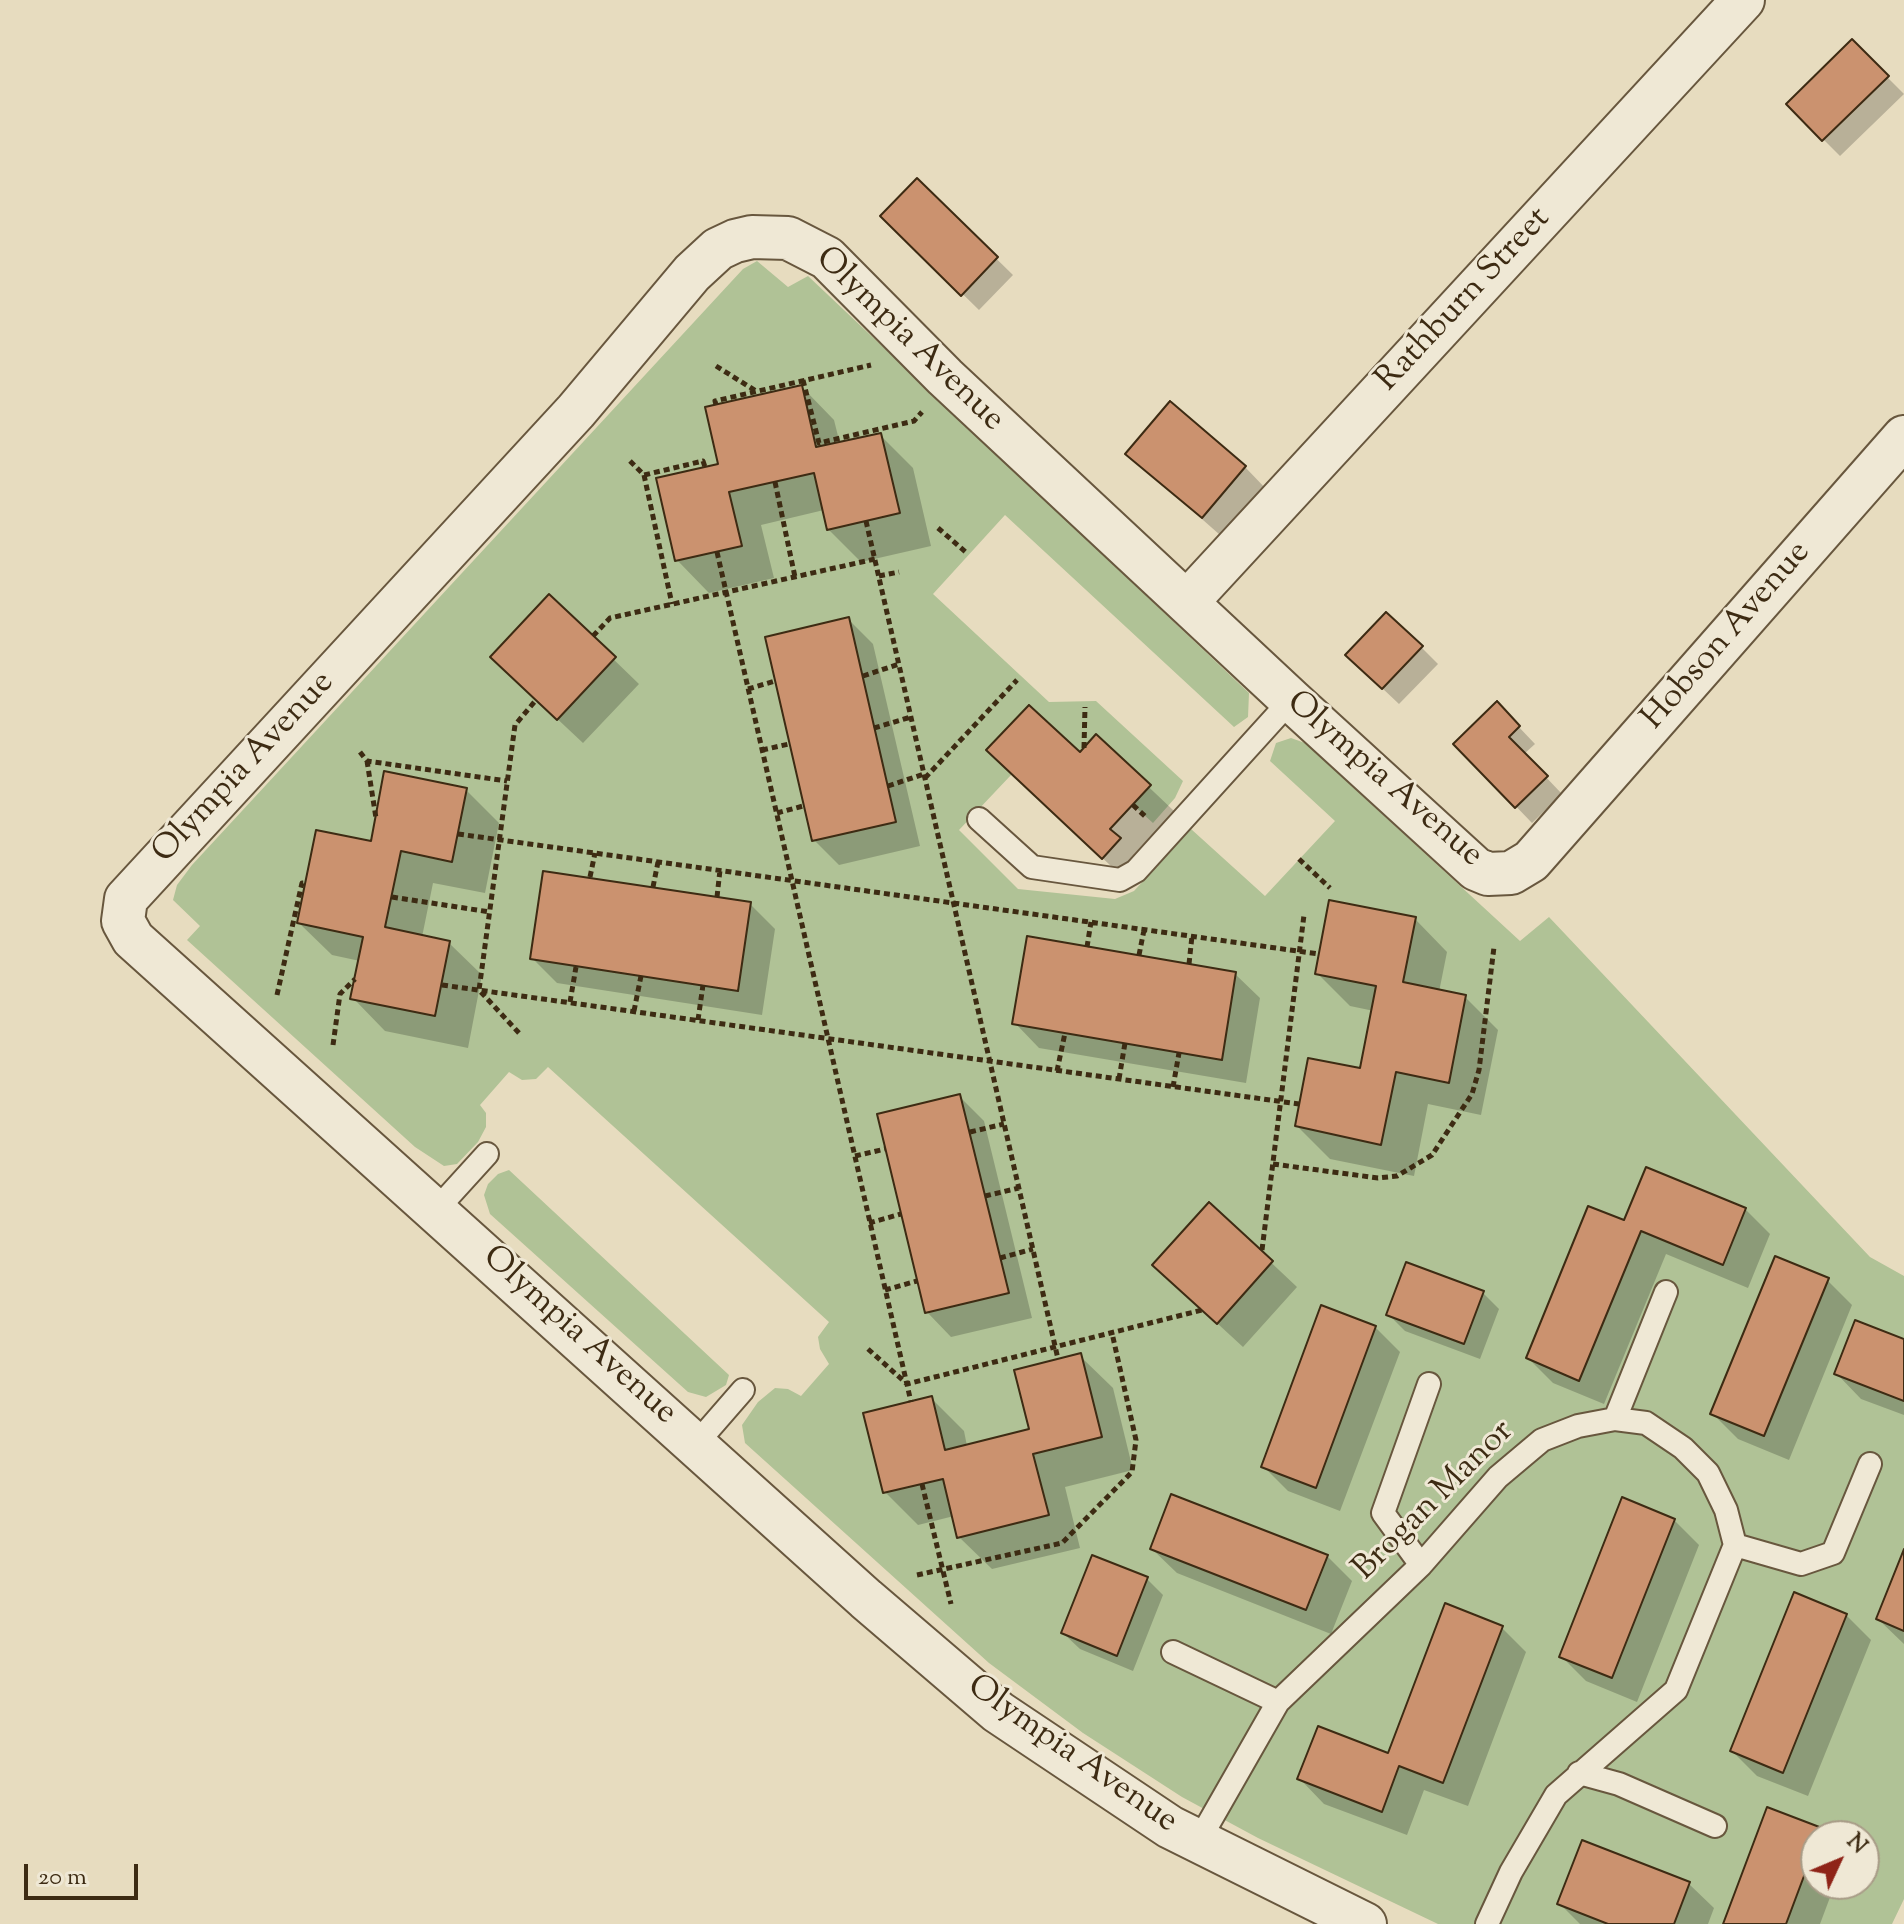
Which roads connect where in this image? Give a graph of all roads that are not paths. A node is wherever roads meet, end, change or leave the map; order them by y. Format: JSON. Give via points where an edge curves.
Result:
{"nodes":[{"id":1,"x":1743,"y":0,"type":"edge"},
{"id":2,"x":1904,"y":437,"type":"edge"},
{"id":3,"x":1187,"y":602,"type":"junction"},
{"id":4,"x":1291,"y":700,"type":"junction"},
{"id":5,"x":979,"y":819,"type":"dead end"},
{"id":6,"x":1552,"y":837,"type":"joint"},
{"id":7,"x":487,"y":1154,"type":"dead end"},
{"id":8,"x":437,"y":1209,"type":"junction"},
{"id":9,"x":1666,"y":1292,"type":"dead end"},
{"id":10,"x":1429,"y":1384,"type":"dead end"},
{"id":11,"x":743,"y":1390,"type":"dead end"},
{"id":12,"x":1615,"y":1419,"type":"junction"},
{"id":13,"x":696,"y":1444,"type":"junction"},
{"id":14,"x":1870,"y":1464,"type":"dead end"},
{"id":15,"x":1735,"y":1545,"type":"junction"},
{"id":16,"x":1421,"y":1565,"type":"junction"},
{"id":17,"x":1173,"y":1652,"type":"dead end"},
{"id":18,"x":1278,"y":1702,"type":"junction"},
{"id":19,"x":1579,"y":1773,"type":"junction"},
{"id":20,"x":1715,"y":1826,"type":"dead end"},
{"id":21,"x":1198,"y":1842,"type":"junction"},
{"id":22,"x":1365,"y":1924,"type":"edge"},
{"id":23,"x":1487,"y":1924,"type":"edge"}],
"edges":[{"from":1,"to":3,"type":"street","name":"Rathburn Street"},
{"from":2,"to":6,"type":"street","name":"Hobson Avenue"},
{"from":3,"to":4,"type":"street","name":"Olympia Avenue"},
{"from":3,"to":8,"type":"street","name":"Olympia Avenue","via":[[945,377],[827,258],[805,244],[770,236],[735,241],[704,260],[576,411],[126,899],[123,921],[133,939]]},
{"from":4,"to":5,"type":"lane","via":[[1136,871],[1120,880],[1032,867]]},
{"from":4,"to":6,"type":"street","name":"Olympia Avenue","via":[[1476,869],[1511,873],[1531,861]]},
{"from":7,"to":8,"type":"lane"},
{"from":8,"to":13,"type":"street","name":"Olympia Avenue"},
{"from":9,"to":12,"type":"lane"},
{"from":10,"to":16,"type":"lane","via":[[1383,1513]]},
{"from":11,"to":13,"type":"lane"},
{"from":12,"to":15,"type":"lane","name":"Brogan Manor","via":[[1646,1423],[1708,1473]]},
{"from":12,"to":16,"type":"lane","name":"Brogan Manor","via":[[1542,1440],[1498,1477]]},
{"from":13,"to":21,"type":"street","name":"Olympia Avenue","via":[[998,1712]]},
{"from":14,"to":15,"type":"lane","via":[[1833,1553],[1801,1564]]},
{"from":15,"to":19,"type":"lane","via":[[1676,1690]]},
{"from":16,"to":18,"type":"lane","name":"Brogan Manor"},
{"from":17,"to":18,"type":"lane"},
{"from":18,"to":21,"type":"lane","name":"Brogan Manor"},
{"from":19,"to":20,"type":"lane","via":[[1619,1784]]},
{"from":19,"to":23,"type":"lane","via":[[1556,1795],[1535,1829]]},
{"from":21,"to":22,"type":"street","name":"Olympia Avenue"}]}
